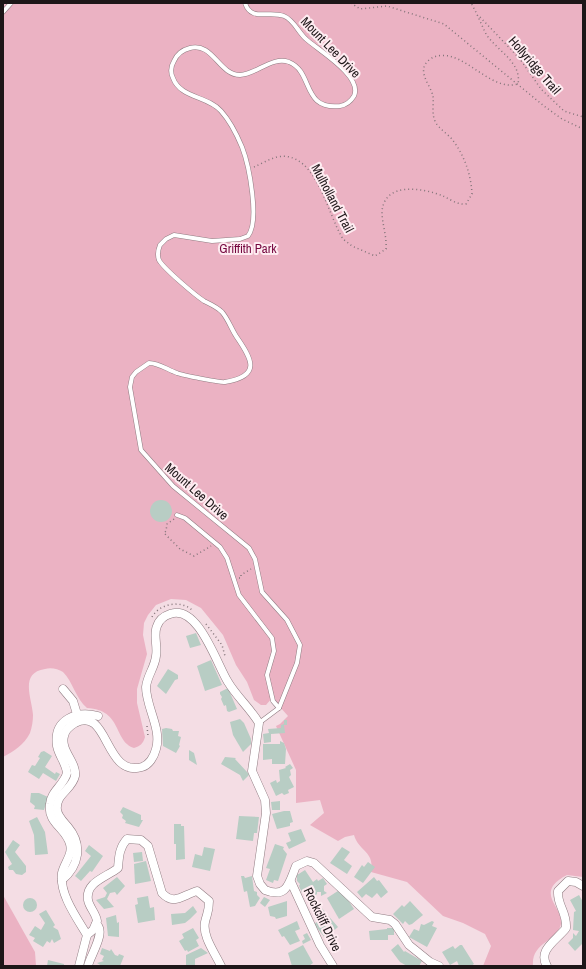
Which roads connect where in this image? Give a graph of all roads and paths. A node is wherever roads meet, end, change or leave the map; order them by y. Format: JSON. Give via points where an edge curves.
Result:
{"nodes":[{"id":1,"x":11,"y":3,"type":"edge"},
{"id":2,"x":245,"y":3,"type":"edge"},
{"id":3,"x":351,"y":3,"type":"edge"},
{"id":4,"x":471,"y":3,"type":"edge"},
{"id":5,"x":3,"y":12,"type":"edge"},
{"id":6,"x":479,"y":16,"type":"junction"},
{"id":7,"x":518,"y":84,"type":"junction"},
{"id":8,"x":583,"y":117,"type":"edge"},
{"id":9,"x":583,"y":129,"type":"edge"},
{"id":10,"x":248,"y":170,"type":"junction"},
{"id":11,"x":177,"y":515,"type":"joint"},
{"id":12,"x":222,"y":550,"type":"junction"},
{"id":13,"x":256,"y":565,"type":"junction"},
{"id":14,"x":231,"y":568,"type":"junction"},
{"id":15,"x":196,"y":613,"type":"dead end"},
{"id":16,"x":151,"y":619,"type":"dead end"},
{"id":17,"x":206,"y":623,"type":"dead end"},
{"id":18,"x":225,"y":658,"type":"dead end"},
{"id":19,"x":63,"y":689,"type":"dead end"},
{"id":20,"x":279,"y":708,"type":"junction"},
{"id":21,"x":77,"y":714,"type":"junction"},
{"id":22,"x":98,"y":716,"type":"dead end"},
{"id":23,"x":146,"y":722,"type":"dead end"},
{"id":24,"x":259,"y":723,"type":"junction"},
{"id":25,"x":149,"y":740,"type":"dead end"},
{"id":26,"x":62,"y":880,"type":"junction"},
{"id":27,"x":291,"y":882,"type":"junction"},
{"id":28,"x":583,"y":886,"type":"edge"},
{"id":29,"x":96,"y":924,"type":"junction"},
{"id":30,"x":87,"y":935,"type":"junction"},
{"id":31,"x":85,"y":945,"type":"junction"},
{"id":32,"x":94,"y":950,"type":"junction"},
{"id":33,"x":79,"y":966,"type":"edge"},
{"id":34,"x":88,"y":966,"type":"edge"},
{"id":35,"x":221,"y":966,"type":"edge"},
{"id":36,"x":334,"y":966,"type":"edge"},
{"id":37,"x":439,"y":966,"type":"edge"},
{"id":38,"x":547,"y":966,"type":"edge"}],
"edges":[{"from":1,"to":5,"type":"lane"},
{"from":2,"to":10,"type":"lane","name":"Mount Lee Drive","via":[[248,10],[255,15],[278,14],[288,18],[307,40],[329,56],[351,78],[355,86],[354,96],[348,103],[338,106],[326,105],[313,98],[301,73],[289,62],[277,61],[246,74],[236,74],[205,49],[192,47],[180,52],[171,70],[174,82],[181,90],[213,104],[223,113],[240,142]]},
{"from":3,"to":7,"type":"path","via":[[360,9],[387,6],[444,24]]},
{"from":4,"to":6,"type":"path"},
{"from":6,"to":7,"type":"path","via":[[486,34],[513,63],[519,76]]},
{"from":6,"to":8,"type":"path","name":"Hollyridge Trail","via":[[520,59],[541,89],[564,111]]},
{"from":7,"to":9,"type":"path","via":[[562,119]]},
{"from":7,"to":10,"type":"path","name":"Mulholland Trail","via":[[510,87],[500,84],[464,61],[451,57],[440,55],[432,57],[426,63],[423,71],[432,90],[436,124],[452,140],[461,154],[467,167],[472,194],[466,204],[461,204],[442,195],[408,188],[398,190],[385,202],[382,211],[387,238],[386,249],[375,256],[343,239],[315,179],[299,160],[275,158]]},
{"from":10,"to":13,"type":"lane","name":"Mount Lee Drive","via":[[253,216],[252,229],[248,236],[212,241],[174,235],[163,242],[158,254],[160,262],[168,270],[222,313],[249,354],[248,373],[241,378],[219,382],[179,374],[149,363],[132,377],[130,387],[139,445],[144,454],[173,486],[249,548]]},
{"from":11,"to":12,"type":"lane","via":[[185,518]]},
{"from":11,"to":12,"type":"path","via":[[167,524],[164,533],[180,549],[194,556],[208,546]]},
{"from":12,"to":14,"type":"lane"},
{"from":13,"to":14,"type":"path","via":[[241,575],[241,578],[234,568]]},
{"from":13,"to":20,"type":"lane","name":"Mount Lee Drive","via":[[262,592],[292,627],[300,645],[299,655]]},
{"from":14,"to":20,"type":"lane","via":[[239,595],[274,642],[267,675],[273,701]]},
{"from":15,"to":16,"type":"path","via":[[187,605],[174,604],[163,607],[154,613]]},
{"from":17,"to":18,"type":"path","via":[[222,645]]},
{"from":19,"to":21,"type":"street","via":[[73,701]]},
{"from":20,"to":24,"type":"lane"},
{"from":21,"to":22,"type":"street","via":[[89,713]]},
{"from":21,"to":26,"type":"street","via":[[65,721],[58,732],[57,748],[67,773],[63,783],[51,797],[49,809],[52,819],[66,836],[71,850],[62,873]]},
{"from":23,"to":25,"type":"path"},
{"from":24,"to":26,"type":"street","via":[[228,683],[209,643],[192,620],[178,613],[162,618],[156,626],[156,656],[146,685],[157,745],[146,766],[134,769],[118,762],[103,734],[94,724],[79,722],[68,728],[64,735],[64,745],[75,776],[59,797],[57,810],[74,836],[77,850],[74,866],[70,874]]},
{"from":24,"to":27,"type":"street","via":[[252,771],[265,800],[266,813],[258,876],[264,890],[270,892],[286,889]]},
{"from":26,"to":30,"type":"street","via":[[64,893]]},
{"from":27,"to":36,"type":"street","name":"Rockcliff Drive","via":[[320,945]]},
{"from":27,"to":37,"type":"street","via":[[296,866],[307,861],[314,863],[372,917],[390,920],[409,945]]},
{"from":28,"to":38,"type":"street","via":[[568,881],[558,891],[557,898],[566,913],[566,928],[545,950]]},
{"from":29,"to":30,"type":"street"},
{"from":29,"to":32,"type":"street","via":[[100,930]]},
{"from":29,"to":35,"type":"street","via":[[96,917],[88,901],[88,892],[92,884],[118,868],[122,844],[127,839],[141,840],[148,846],[162,893],[167,898],[173,900],[197,891],[209,901],[209,912],[205,922],[206,935]]},
{"from":30,"to":31,"type":"street"},
{"from":31,"to":32,"type":"street"},
{"from":31,"to":33,"type":"street"},
{"from":32,"to":34,"type":"street"}]}
